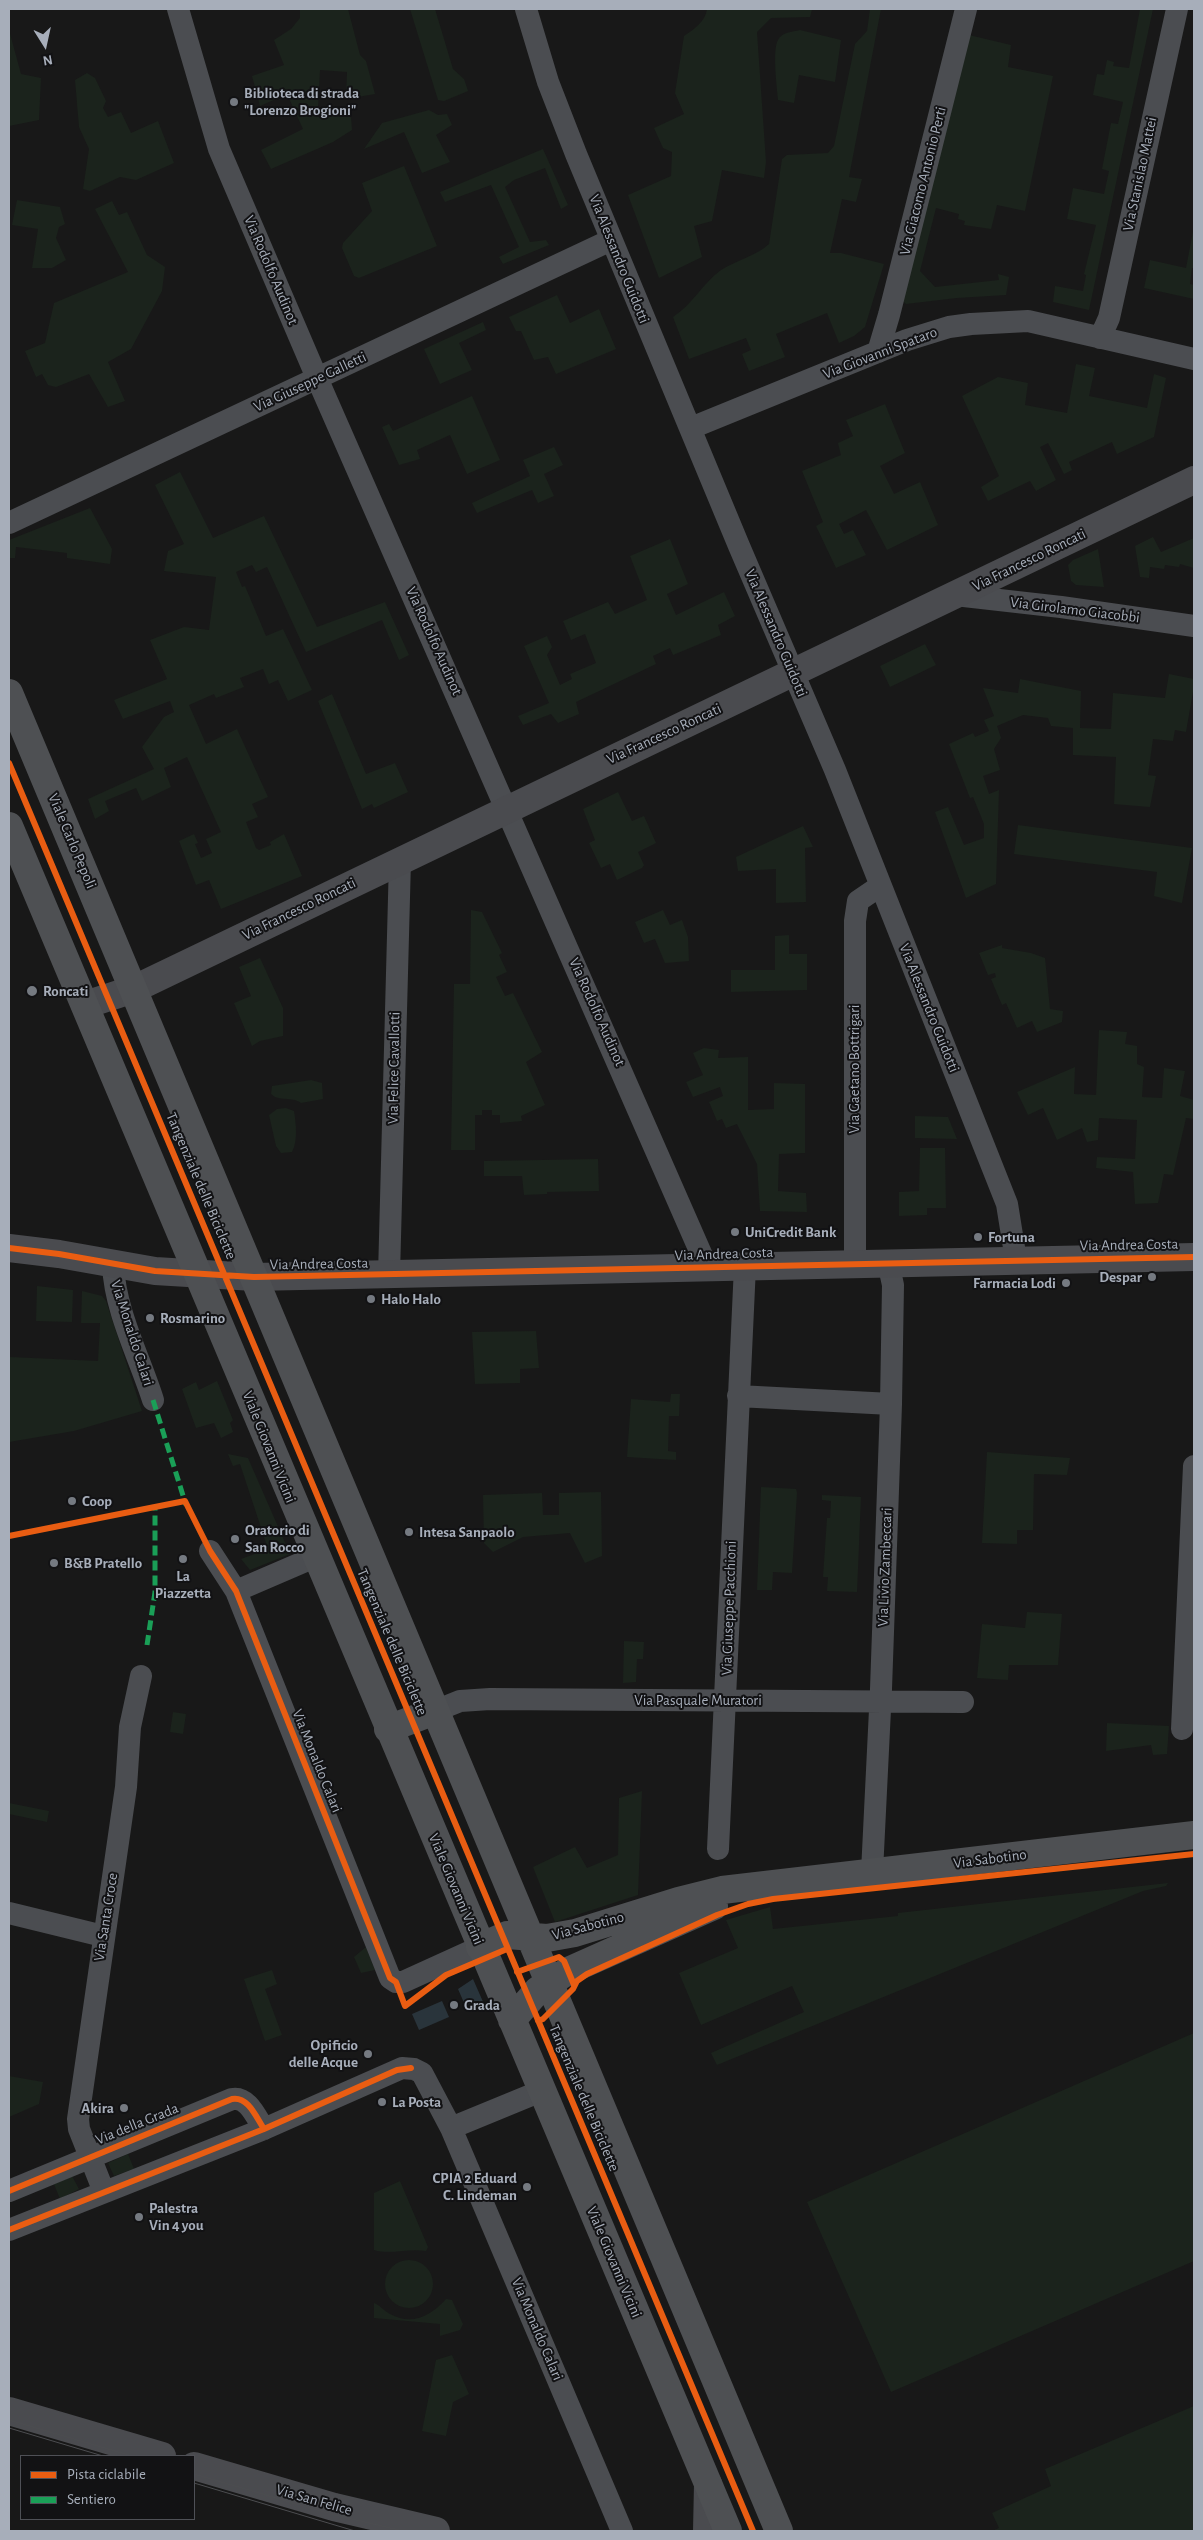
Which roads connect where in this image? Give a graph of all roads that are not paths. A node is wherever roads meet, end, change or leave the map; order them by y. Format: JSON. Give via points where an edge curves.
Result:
{"nodes":[{"id":1,"x":178,"y":9,"type":"edge"},
{"id":2,"x":526,"y":9,"type":"edge"},
{"id":3,"x":966,"y":9,"type":"edge"},
{"id":4,"x":1177,"y":9,"type":"edge"},
{"id":5,"x":611,"y":240,"type":"junction"},
{"id":6,"x":1100,"y":338,"type":"junction"},
{"id":7,"x":878,"y":352,"type":"junction"},
{"id":8,"x":1194,"y":359,"type":"edge"},
{"id":9,"x":317,"y":378,"type":"junction"},
{"id":10,"x":691,"y":428,"type":"junction"},
{"id":11,"x":1194,"y":480,"type":"edge"},
{"id":12,"x":9,"y":523,"type":"edge"},
{"id":13,"x":955,"y":595,"type":"junction"},
{"id":14,"x":1194,"y":626,"type":"edge"},
{"id":15,"x":793,"y":673,"type":"junction"},
{"id":16,"x":9,"y":693,"type":"edge"},
{"id":17,"x":508,"y":808,"type":"junction"},
{"id":18,"x":9,"y":826,"type":"edge"},
{"id":19,"x":400,"y":860,"type":"junction"},
{"id":20,"x":880,"y":886,"type":"junction"},
{"id":21,"x":134,"y":989,"type":"junction"},
{"id":22,"x":85,"y":1005,"type":"junction"},
{"id":23,"x":9,"y":1248,"type":"edge"},
{"id":24,"x":1194,"y":1257,"type":"edge"},
{"id":25,"x":1016,"y":1260,"type":"junction"},
{"id":26,"x":888,"y":1262,"type":"junction"},
{"id":27,"x":104,"y":1263,"type":"junction"},
{"id":28,"x":854,"y":1264,"type":"junction"},
{"id":29,"x":745,"y":1266,"type":"junction"},
{"id":30,"x":707,"y":1267,"type":"junction"},
{"id":31,"x":198,"y":1274,"type":"junction"},
{"id":32,"x":388,"y":1275,"type":"junction"},
{"id":33,"x":254,"y":1277,"type":"junction"},
{"id":34,"x":738,"y":1396,"type":"junction"},
{"id":35,"x":153,"y":1400,"type":"dead end"},
{"id":36,"x":891,"y":1404,"type":"junction"},
{"id":37,"x":1194,"y":1466,"type":"edge"},
{"id":38,"x":210,"y":1551,"type":"dead end"},
{"id":39,"x":315,"y":1557,"type":"junction"},
{"id":40,"x":236,"y":1591,"type":"junction"},
{"id":41,"x":141,"y":1676,"type":"dead end"},
{"id":42,"x":725,"y":1700,"type":"junction"},
{"id":43,"x":881,"y":1700,"type":"junction"},
{"id":44,"x":964,"y":1702,"type":"dead end"},
{"id":45,"x":435,"y":1711,"type":"junction"},
{"id":46,"x":388,"y":1729,"type":"junction"},
{"id":47,"x":1182,"y":1729,"type":"dead end"},
{"id":48,"x":1194,"y":1835,"type":"edge"},
{"id":49,"x":718,"y":1849,"type":"dead end"},
{"id":50,"x":872,"y":1872,"type":"junction"},
{"id":51,"x":786,"y":1882,"type":"junction"},
{"id":52,"x":9,"y":1913,"type":"edge"},
{"id":53,"x":103,"y":1936,"type":"junction"},
{"id":54,"x":529,"y":1936,"type":"junction"},
{"id":55,"x":480,"y":1946,"type":"junction"},
{"id":56,"x":548,"y":1982,"type":"junction"},
{"id":57,"x":512,"y":2020,"type":"junction"},
{"id":58,"x":541,"y":2091,"type":"junction"},
{"id":59,"x":451,"y":2128,"type":"junction"},
{"id":60,"x":264,"y":2129,"type":"junction"},
{"id":61,"x":90,"y":2157,"type":"junction"},
{"id":62,"x":9,"y":2191,"type":"edge"},
{"id":63,"x":104,"y":2192,"type":"junction"},
{"id":64,"x":9,"y":2230,"type":"edge"},
{"id":65,"x":9,"y":2411,"type":"edge"},
{"id":66,"x":159,"y":2455,"type":"edge"},
{"id":67,"x":195,"y":2466,"type":"edge"},
{"id":68,"x":708,"y":2484,"type":"junction"},
{"id":69,"x":436,"y":2531,"type":"edge"},
{"id":70,"x":622,"y":2531,"type":"edge"},
{"id":71,"x":707,"y":2531,"type":"edge"},
{"id":72,"x":728,"y":2531,"type":"edge"},
{"id":73,"x":779,"y":2531,"type":"edge"}],
"edges":[{"from":1,"to":9,"type":"street","name":"Via Rodolfo Audinot","via":[[219,149]]},
{"from":2,"to":5,"type":"street","name":"Via Alessandro Guidotti","via":[[548,82]]},
{"from":3,"to":7,"type":"street","name":"Via Giacomo Antonio Perti"},
{"from":4,"to":6,"type":"street","name":"Via Stanislao Mattei","via":[[1109,318]]},
{"from":5,"to":9,"type":"street","name":"Via Giuseppe Galletti"},
{"from":5,"to":10,"type":"street","name":"Via Alessandro Guidotti"},
{"from":6,"to":7,"type":"street","name":"Via Giovanni Spataro","via":[[1028,321],[1002,321],[949,327]]},
{"from":6,"to":8,"type":"street","name":"Via Giovanni Spataro"},
{"from":7,"to":10,"type":"street","name":"Via Giovanni Spataro"},
{"from":9,"to":12,"type":"street","name":"Via Giuseppe Galletti"},
{"from":9,"to":17,"type":"street","name":"Via Rodolfo Audinot"},
{"from":10,"to":15,"type":"street","name":"Via Alessandro Guidotti"},
{"from":11,"to":13,"type":"street","name":"Via Francesco Roncati"},
{"from":13,"to":14,"type":"street","name":"Via Girolamo Giacobbi"},
{"from":13,"to":15,"type":"street","name":"Via Francesco Roncati"},
{"from":15,"to":17,"type":"street","name":"Via Francesco Roncati"},
{"from":15,"to":20,"type":"street","name":"Via Alessandro Guidotti"},
{"from":16,"to":21,"type":"main road","name":"Viale Carlo Pepoli"},
{"from":17,"to":19,"type":"street","name":"Via Francesco Roncati"},
{"from":17,"to":30,"type":"street","name":"Via Rodolfo Audinot"},
{"from":18,"to":22,"type":"main road"},
{"from":19,"to":21,"type":"street","name":"Via Francesco Roncati"},
{"from":19,"to":32,"type":"street","name":"Via Felice Cavallotti"},
{"from":20,"to":25,"type":"street","name":"Via Alessandro Guidotti","via":[[1007,1204]]},
{"from":20,"to":28,"type":"street","name":"Via Gaetano Bottrigari","via":[[858,901],[855,921]]},
{"from":21,"to":22,"type":"street"},
{"from":21,"to":33,"type":"main road","name":"Viale Carlo Pepoli"},
{"from":22,"to":31,"type":"main road"},
{"from":23,"to":27,"type":"street","name":"Via Andrea Costa","via":[[51,1252]]},
{"from":24,"to":25,"type":"street","name":"Via Andrea Costa"},
{"from":25,"to":26,"type":"street","name":"Via Andrea Costa"},
{"from":26,"to":28,"type":"street","name":"Via Andrea Costa"},
{"from":26,"to":36,"type":"street","name":"Via Livio Zambeccari","via":[[893,1285]]},
{"from":27,"to":31,"type":"street","name":"Via Andrea Costa"},
{"from":27,"to":35,"type":"street","name":"Via Monaldo Calari"},
{"from":28,"to":29,"type":"street","name":"Via Andrea Costa"},
{"from":29,"to":30,"type":"street","name":"Via Andrea Costa"},
{"from":29,"to":34,"type":"street","name":"Via Giuseppe Pacchioni"},
{"from":30,"to":32,"type":"street","name":"Via Andrea Costa"},
{"from":31,"to":33,"type":"street","name":"Via Andrea Costa"},
{"from":31,"to":39,"type":"main road","name":"Viale Giovanni Vicini"},
{"from":32,"to":33,"type":"street","name":"Via Andrea Costa"},
{"from":33,"to":45,"type":"main road"},
{"from":34,"to":36,"type":"street"},
{"from":34,"to":42,"type":"street","name":"Via Giuseppe Pacchioni"},
{"from":36,"to":43,"type":"street","name":"Via Livio Zambeccari"},
{"from":37,"to":47,"type":"street"},
{"from":38,"to":40,"type":"street","name":"Via Monaldo Calari"},
{"from":39,"to":40,"type":"street"},
{"from":39,"to":46,"type":"main road","name":"Viale Giovanni Vicini"},
{"from":40,"to":55,"type":"street","name":"Via Monaldo Calari","via":[[390,1978],[403,1982]]},
{"from":41,"to":53,"type":"street","name":"Via Santa Croce","via":[[130,1727],[126,1787]]},
{"from":42,"to":43,"type":"street","name":"Via Pasquale Muratori"},
{"from":42,"to":45,"type":"street","name":"Via Pasquale Muratori","via":[[490,1699],[460,1701]]},
{"from":42,"to":49,"type":"street","name":"Via Giuseppe Pacchioni"},
{"from":43,"to":44,"type":"street","name":"Via Pasquale Muratori"},
{"from":43,"to":50,"type":"street","name":"Via Livio Zambeccari"},
{"from":45,"to":46,"type":"main road"},
{"from":45,"to":54,"type":"main road"},
{"from":46,"to":55,"type":"main road","name":"Viale Giovanni Vicini"},
{"from":48,"to":50,"type":"main road","name":"Via Sabotino"},
{"from":50,"to":51,"type":"main road","name":"Via Sabotino"},
{"from":51,"to":54,"type":"main road","name":"Via Sabotino","via":[[699,1895],[563,1936]]},
{"from":51,"to":56,"type":"main road","name":"Via Sabotino","via":[[701,1911]]},
{"from":52,"to":53,"type":"street"},
{"from":53,"to":61,"type":"street","name":"Via Santa Croce","via":[[78,2118]]},
{"from":54,"to":55,"type":"main road","name":"Via Sabotino","via":[[507,1935]]},
{"from":54,"to":56,"type":"main road"},
{"from":55,"to":57,"type":"main road","name":"Viale Giovanni Vicini"},
{"from":56,"to":57,"type":"main road","name":"Via Sabotino"},
{"from":56,"to":73,"type":"main road"},
{"from":57,"to":58,"type":"main road","name":"Viale Giovanni Vicini"},
{"from":58,"to":59,"type":"street"},
{"from":58,"to":68,"type":"main road","name":"Viale Giovanni Vicini"},
{"from":59,"to":60,"type":"street","name":"Via Monaldo Calari","via":[[426,2078],[411,2068],[397,2070]]},
{"from":59,"to":70,"type":"street","name":"Via Monaldo Calari"},
{"from":60,"to":61,"type":"street","name":"Via della Grada","via":[[247,2102],[238,2098]]},
{"from":60,"to":63,"type":"street"},
{"from":61,"to":62,"type":"street","name":"Via della Grada"},
{"from":61,"to":63,"type":"street","name":"Via della Grada"},
{"from":63,"to":64,"type":"street"},
{"from":65,"to":66,"type":"street"},
{"from":67,"to":69,"type":"street","name":"Via San Felice"},
{"from":68,"to":71,"type":"street"},
{"from":68,"to":72,"type":"main road","name":"Viale Giovanni Vicini"}]}
